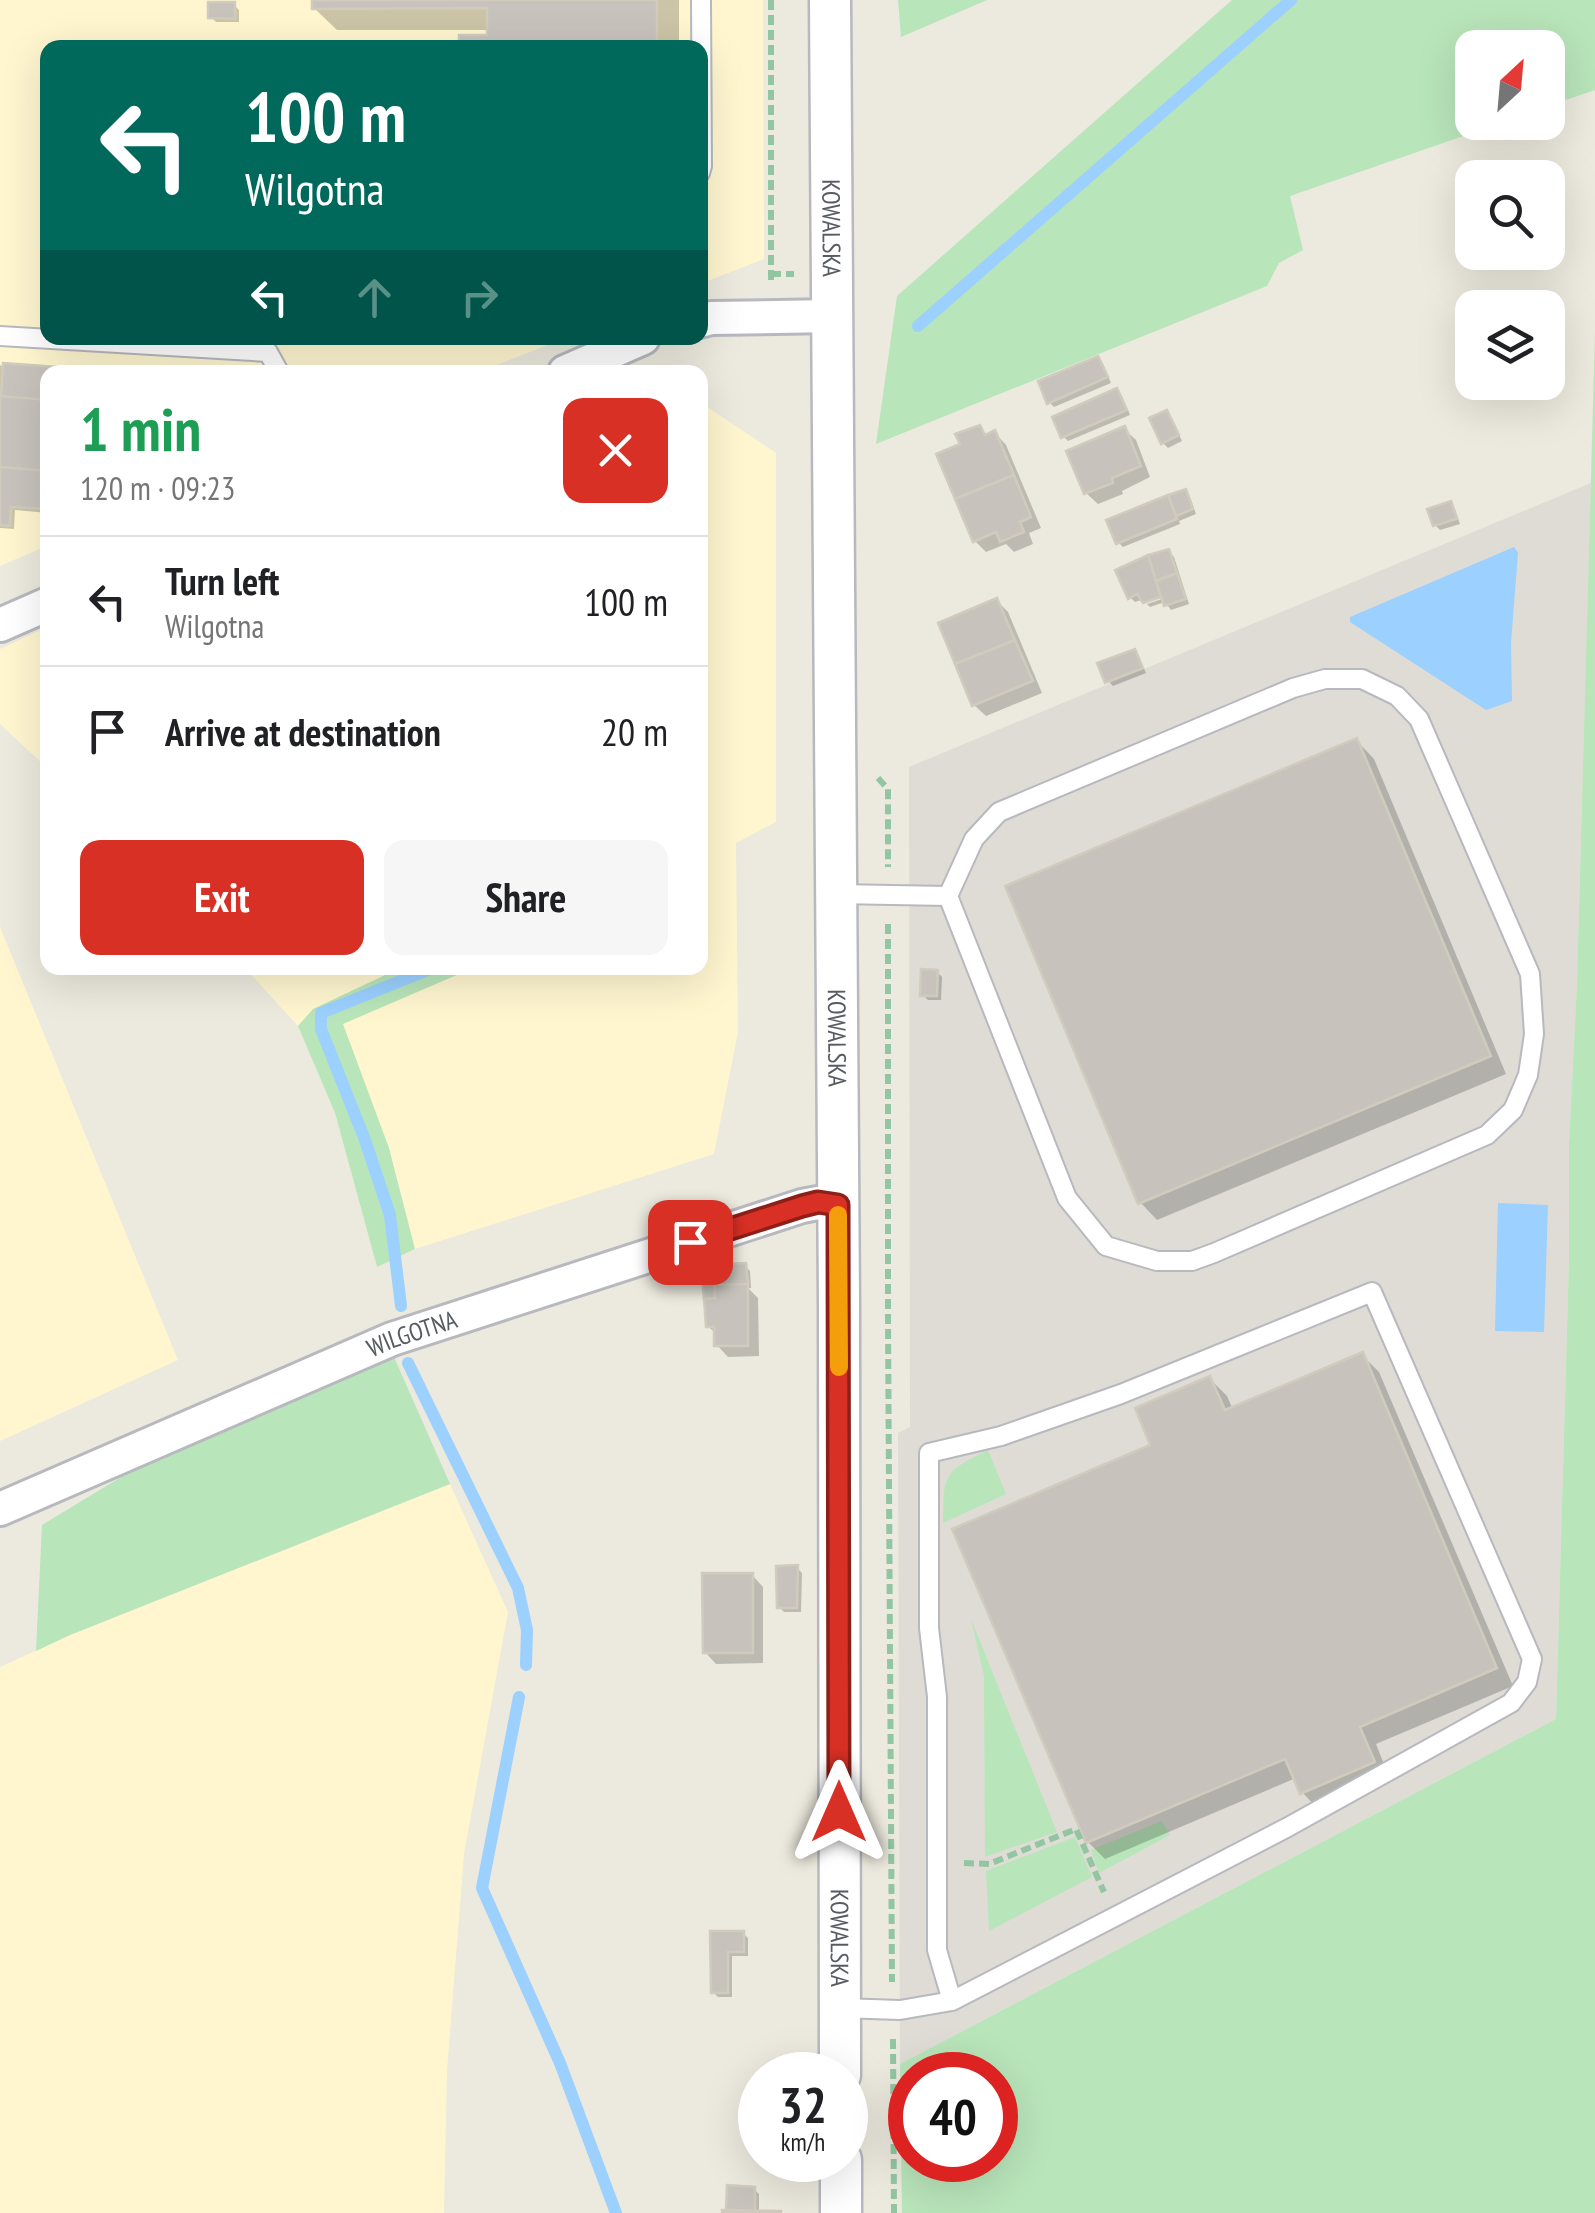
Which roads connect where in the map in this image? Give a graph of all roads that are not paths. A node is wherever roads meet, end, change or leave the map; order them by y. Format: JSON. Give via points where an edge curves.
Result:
{"nodes":[{"id":1,"x":701,"y":0,"type":"edge"},
{"id":2,"x":830,"y":0,"type":"edge"},
{"id":3,"x":701,"y":40,"type":"edge"},
{"id":4,"x":833,"y":316,"type":"junction"},
{"id":5,"x":708,"y":319,"type":"edge"},
{"id":6,"x":0,"y":336,"type":"edge"},
{"id":7,"x":40,"y":338,"type":"edge"},
{"id":8,"x":151,"y":345,"type":"edge"},
{"id":9,"x":626,"y":345,"type":"edge"},
{"id":10,"x":275,"y":365,"type":"edge"},
{"id":11,"x":581,"y":365,"type":"edge"},
{"id":12,"x":40,"y":608,"type":"edge"},
{"id":13,"x":0,"y":625,"type":"edge"},
{"id":14,"x":836,"y":894,"type":"junction"},
{"id":15,"x":948,"y":896,"type":"junction"},
{"id":16,"x":838,"y":1205,"type":"junction"},
{"id":17,"x":0,"y":1509,"type":"edge"},
{"id":18,"x":952,"y":2002,"type":"junction"},
{"id":19,"x":839,"y":2008,"type":"junction"},
{"id":20,"x":840,"y":2052,"type":"edge"},
{"id":21,"x":841,"y":2182,"type":"edge"},
{"id":22,"x":841,"y":2213,"type":"edge"}],
"edges":[{"from":1,"to":3,"type":"lane"},
{"from":2,"to":4,"type":"street","name":"KOWALSKA"},
{"from":4,"to":5,"type":"street"},
{"from":4,"to":14,"type":"street","name":"KOWALSKA"},
{"from":6,"to":7,"type":"lane"},
{"from":8,"to":10,"type":"lane","via":[[268,352]]},
{"from":9,"to":11,"type":"street"},
{"from":12,"to":13,"type":"street"},
{"from":14,"to":15,"type":"lane"},
{"from":14,"to":16,"type":"street","name":"KOWALSKA"},
{"from":15,"to":15,"type":"lane","via":[[974,838],[998,812],[1293,688],[1325,678],[1362,679],[1397,696],[1419,720],[1530,974],[1534,1034],[1528,1075],[1513,1110],[1486,1135],[1214,1254],[1157,1262],[1106,1246],[1066,1198]]},
{"from":16,"to":17,"type":"street","name":"WILGOTNA","via":[[802,1206],[392,1339]]},
{"from":16,"to":19,"type":"street","name":"KOWALSKA"},
{"from":18,"to":18,"type":"lane","via":[[1511,1703],[1527,1682],[1532,1659],[1372,1292],[1122,1394],[930,1453],[937,1950]]},
{"from":18,"to":19,"type":"lane"},
{"from":19,"to":20,"type":"street","name":"KOWALSKA"},
{"from":21,"to":22,"type":"street"}]}
